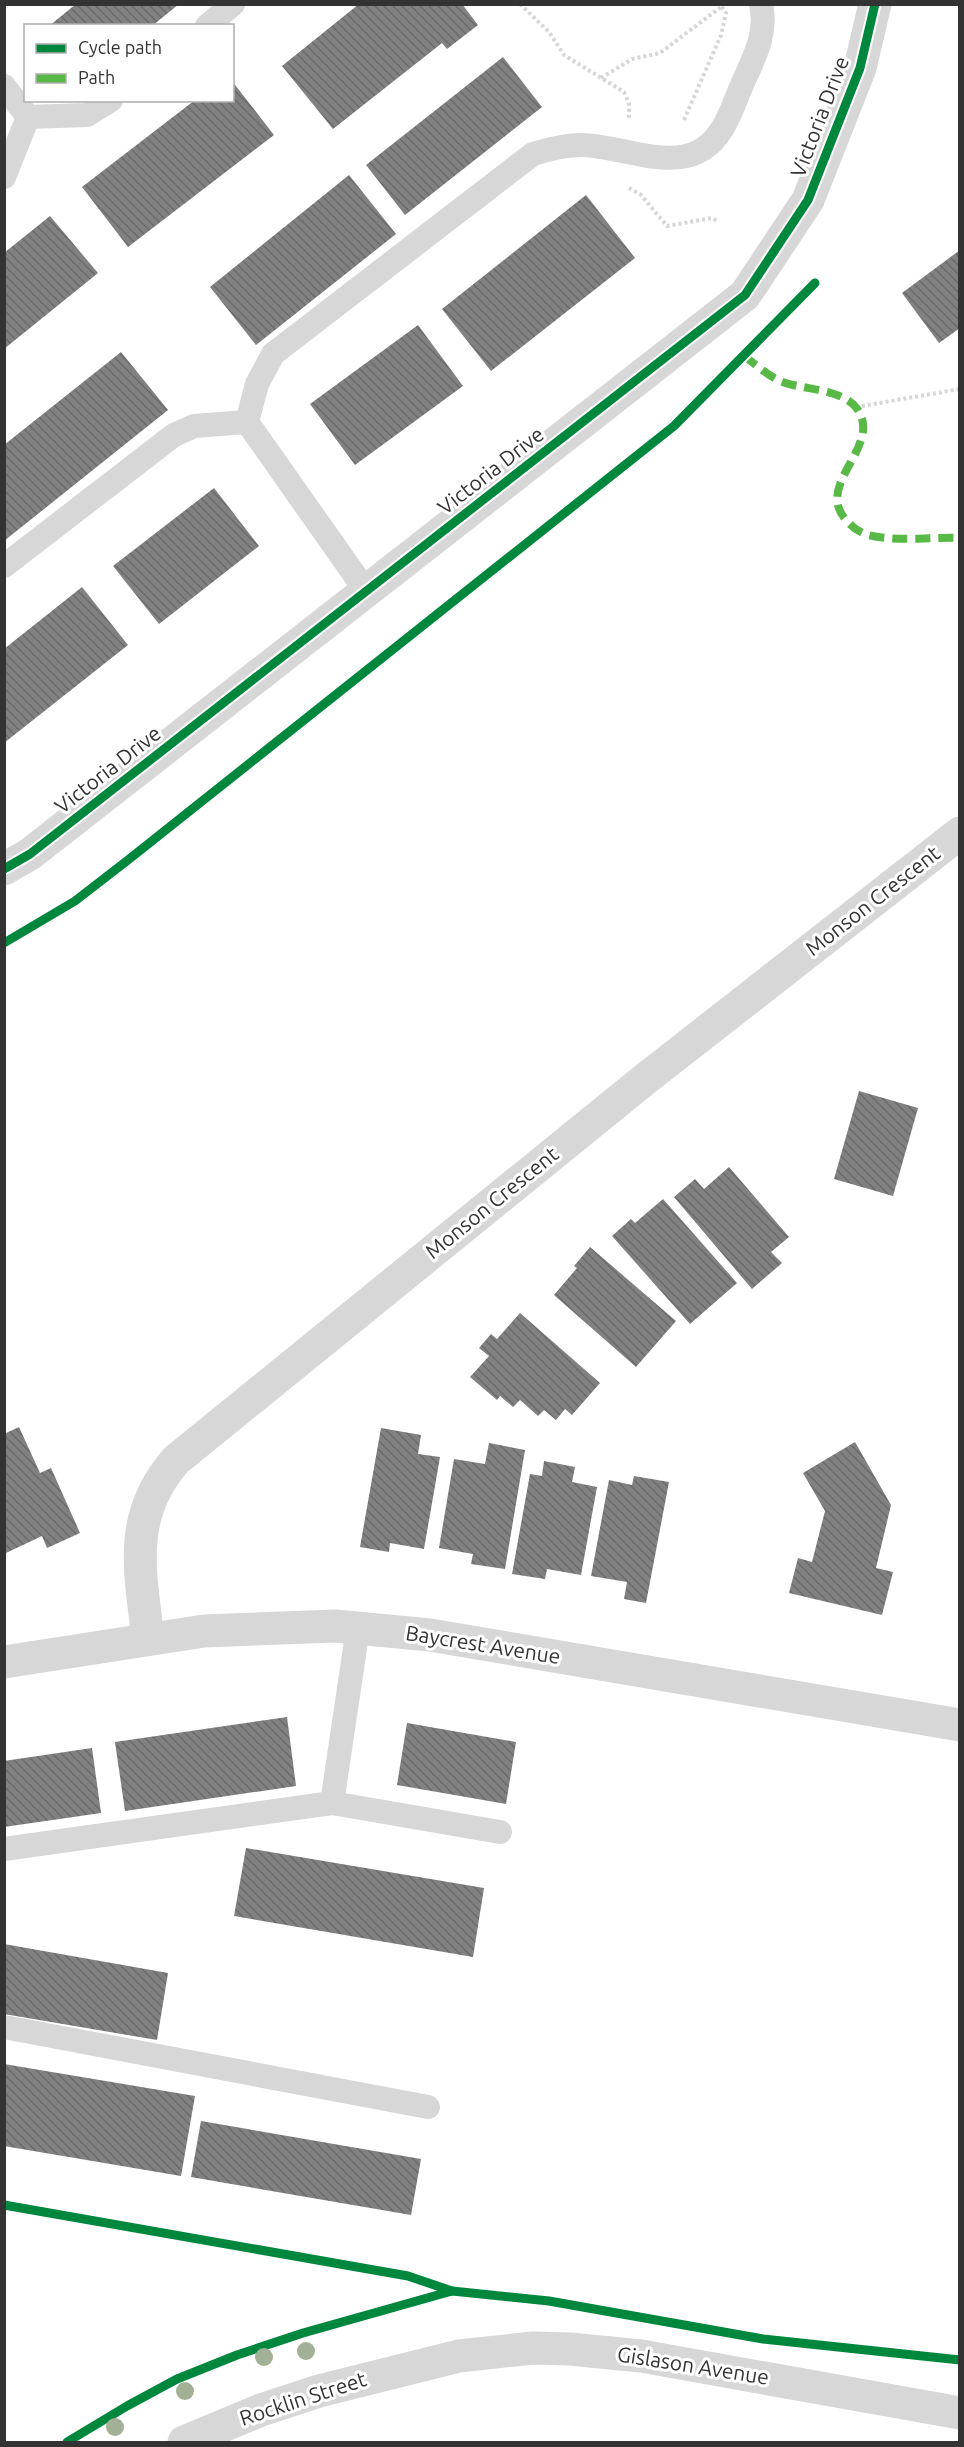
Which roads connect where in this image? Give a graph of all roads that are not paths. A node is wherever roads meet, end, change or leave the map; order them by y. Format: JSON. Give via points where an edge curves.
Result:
{"nodes":[{"id":1,"x":234,"y":4,"type":"edge"},
{"id":2,"x":761,"y":4,"type":"edge"},
{"id":3,"x":875,"y":4,"type":"edge"},
{"id":4,"x":209,"y":24,"type":"edge"},
{"id":5,"x":4,"y":86,"type":"edge"},
{"id":6,"x":108,"y":102,"type":"edge"},
{"id":7,"x":28,"y":117,"type":"junction"},
{"id":8,"x":4,"y":177,"type":"edge"},
{"id":9,"x":247,"y":422,"type":"junction"},
{"id":10,"x":4,"y":566,"type":"edge"},
{"id":11,"x":366,"y":591,"type":"junction"},
{"id":12,"x":960,"y":832,"type":"edge"},
{"id":13,"x":4,"y":869,"type":"edge"},
{"id":14,"x":358,"y":1628,"type":"junction"},
{"id":15,"x":148,"y":1638,"type":"junction"},
{"id":16,"x":4,"y":1662,"type":"edge"},
{"id":17,"x":960,"y":1725,"type":"edge"},
{"id":18,"x":332,"y":1803,"type":"junction"},
{"id":19,"x":500,"y":1832,"type":"dead end"},
{"id":20,"x":4,"y":1849,"type":"edge"},
{"id":21,"x":4,"y":2027,"type":"edge"},
{"id":22,"x":428,"y":2107,"type":"dead end"},
{"id":23,"x":425,"y":2363,"type":"joint"},
{"id":24,"x":960,"y":2413,"type":"edge"},
{"id":25,"x":184,"y":2442,"type":"edge"}],
"edges":[{"from":1,"to":4,"type":"lane"},
{"from":2,"to":9,"type":"lane","via":[[765,21],[762,40],[722,130],[708,146],[687,158],[664,159],[584,145],[557,146],[532,154],[273,354],[257,384]]},
{"from":3,"to":11,"type":"street","name":"Victoria Drive","via":[[860,68],[808,200],[745,295]]},
{"from":5,"to":7,"type":"lane"},
{"from":6,"to":7,"type":"lane","via":[[87,116]]},
{"from":7,"to":8,"type":"lane"},
{"from":9,"to":10,"type":"lane","via":[[194,426],[174,435]]},
{"from":9,"to":11,"type":"lane"},
{"from":11,"to":13,"type":"street","name":"Victoria Drive","via":[[30,854]]},
{"from":12,"to":15,"type":"street","name":"Monson Crescent","via":[[644,1080],[176,1460],[159,1479],[149,1499],[139,1542]]},
{"from":14,"to":15,"type":"street","name":"Baycrest Avenue","via":[[263,1627]]},
{"from":14,"to":17,"type":"street","name":"Baycrest Avenue","via":[[430,1635]]},
{"from":14,"to":18,"type":"lane"},
{"from":15,"to":16,"type":"street","name":"Baycrest Avenue"},
{"from":18,"to":19,"type":"lane"},
{"from":18,"to":20,"type":"lane"},
{"from":21,"to":22,"type":"lane"},
{"from":23,"to":24,"type":"street","name":"Gislason Avenue","via":[[496,2350],[570,2349],[641,2356]]},
{"from":23,"to":25,"type":"street","name":"Rocklin Street","via":[[280,2404]]}]}
